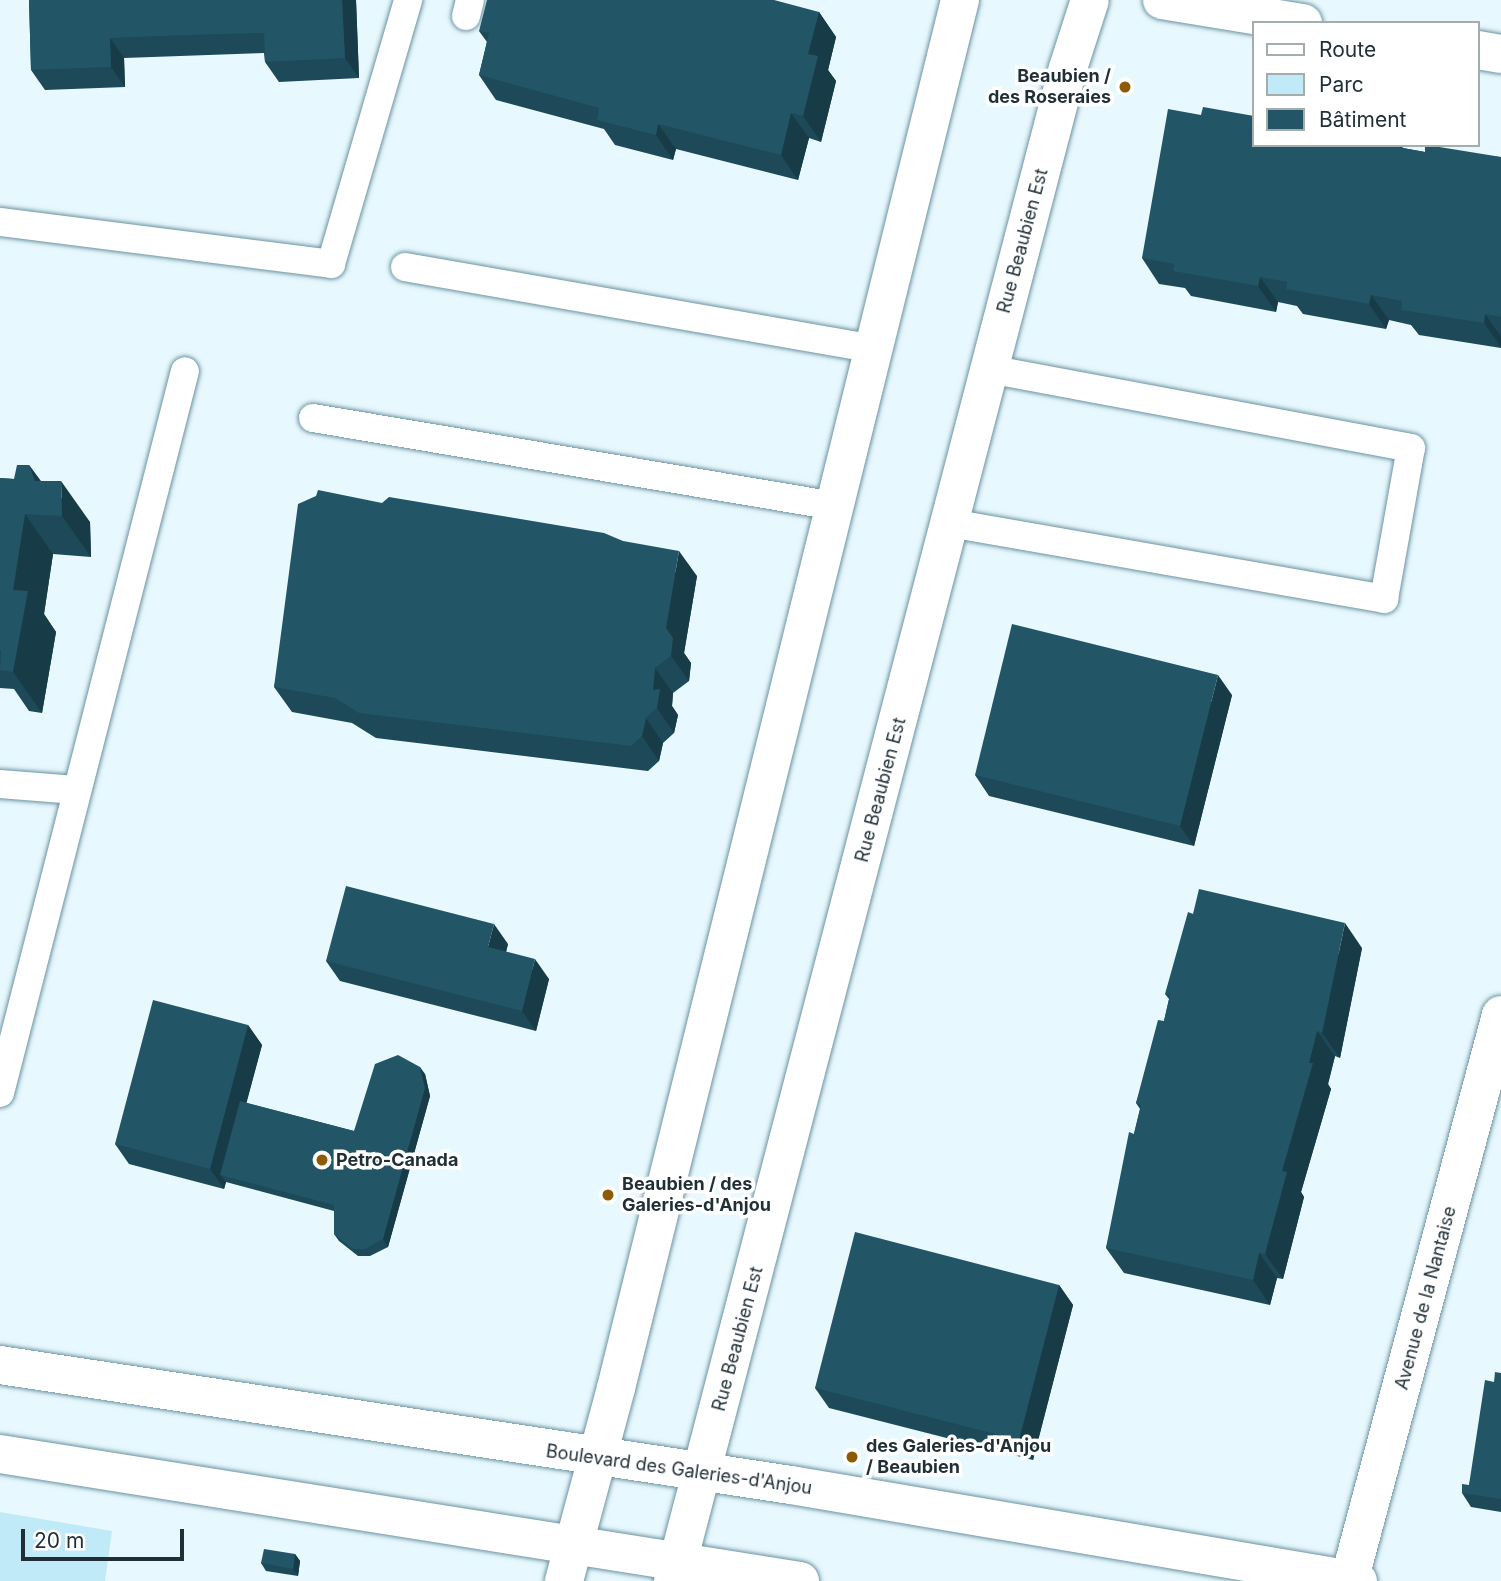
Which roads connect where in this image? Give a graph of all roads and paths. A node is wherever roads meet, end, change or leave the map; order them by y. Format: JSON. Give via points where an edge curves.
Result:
{"nodes":[{"id":1,"x":408,"y":0,"type":"edge"},
{"id":2,"x":960,"y":0,"type":"edge"},
{"id":3,"x":1090,"y":0,"type":"edge"},
{"id":4,"x":1162,"y":0,"type":"edge"},
{"id":5,"x":1291,"y":21,"type":"edge"},
{"id":6,"x":1480,"y":50,"type":"edge"},
{"id":7,"x":1501,"y":54,"type":"edge"},
{"id":8,"x":0,"y":222,"type":"edge"},
{"id":9,"x":405,"y":267,"type":"dead end"},
{"id":10,"x":874,"y":349,"type":"junction"},
{"id":11,"x":990,"y":369,"type":"junction"},
{"id":12,"x":184,"y":371,"type":"dead end"},
{"id":13,"x":313,"y":418,"type":"dead end"},
{"id":14,"x":835,"y":506,"type":"junction"},
{"id":15,"x":950,"y":523,"type":"junction"},
{"id":16,"x":0,"y":784,"type":"edge"},
{"id":17,"x":76,"y":790,"type":"junction"},
{"id":18,"x":1501,"y":1014,"type":"edge"},
{"id":19,"x":0,"y":1093,"type":"edge"},
{"id":20,"x":0,"y":1364,"type":"edge"},
{"id":21,"x":0,"y":1454,"type":"edge"},
{"id":22,"x":597,"y":1459,"type":"junction"},
{"id":23,"x":703,"y":1474,"type":"junction"},
{"id":24,"x":568,"y":1564,"type":"edge"},
{"id":25,"x":676,"y":1572,"type":"edge"},
{"id":26,"x":1352,"y":1580,"type":"edge"},
{"id":27,"x":800,"y":1581,"type":"edge"}],
"edges":[{"from":1,"to":8,"type":"lane","via":[[331,264]]},
{"from":2,"to":10,"type":"street"},
{"from":3,"to":11,"type":"street","name":"Rue Beaubien Est"},
{"from":4,"to":5,"type":"street"},
{"from":6,"to":7,"type":"street"},
{"from":9,"to":10,"type":"lane"},
{"from":10,"to":14,"type":"street"},
{"from":11,"to":15,"type":"street","name":"Rue Beaubien Est"},
{"from":11,"to":15,"type":"lane","via":[[1411,448],[1384,599]]},
{"from":12,"to":17,"type":"lane"},
{"from":13,"to":14,"type":"lane"},
{"from":14,"to":22,"type":"street"},
{"from":15,"to":23,"type":"street","name":"Rue Beaubien Est"},
{"from":16,"to":17,"type":"lane"},
{"from":17,"to":19,"type":"lane"},
{"from":18,"to":26,"type":"street","name":"Avenue de la Nantaise"},
{"from":20,"to":22,"type":"street","name":"Boulevard des Galeries-d'Anjou"},
{"from":21,"to":24,"type":"street"},
{"from":22,"to":23,"type":"street","name":"Boulevard des Galeries-d'Anjou"},
{"from":22,"to":24,"type":"street"},
{"from":23,"to":25,"type":"street","name":"Rue Beaubien Est"},
{"from":23,"to":26,"type":"street","name":"Boulevard des Galeries-d'Anjou"},
{"from":24,"to":25,"type":"street"},
{"from":25,"to":27,"type":"street"}]}
